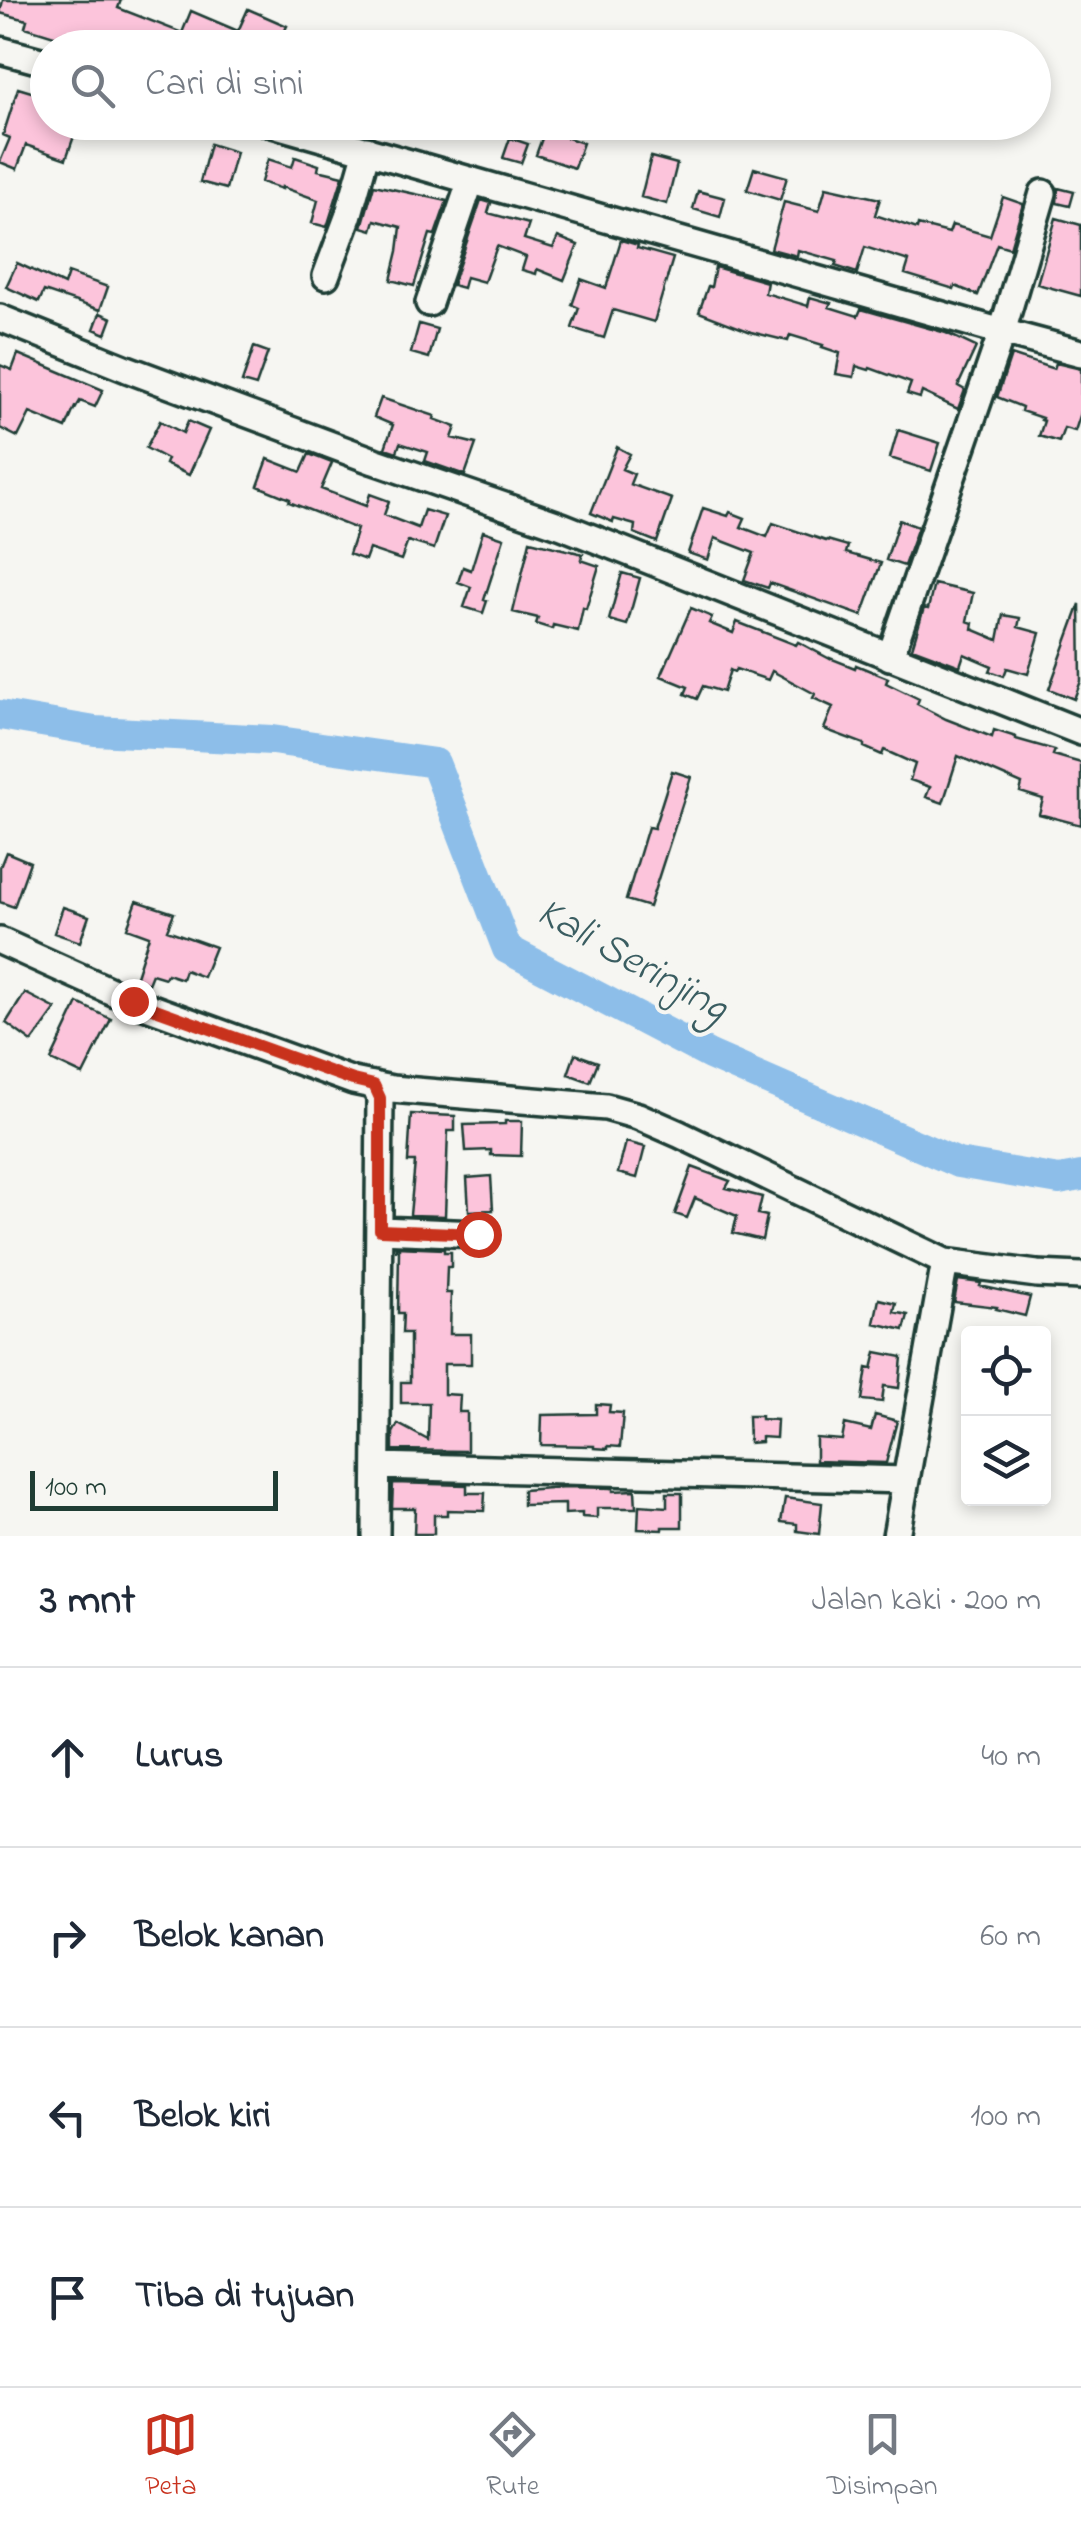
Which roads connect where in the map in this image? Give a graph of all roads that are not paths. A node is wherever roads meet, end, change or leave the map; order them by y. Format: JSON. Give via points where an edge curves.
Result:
{"nodes":[{"id":1,"x":0,"y":50,"type":"edge"},
{"id":2,"x":30,"y":58,"type":"edge"},
{"id":3,"x":331,"y":140,"type":"edge"},
{"id":4,"x":367,"y":150,"type":"junction"},
{"id":5,"x":470,"y":180,"type":"junction"},
{"id":6,"x":1043,"y":192,"type":"dead end"},
{"id":7,"x":326,"y":276,"type":"dead end"},
{"id":8,"x":430,"y":303,"type":"dead end"},
{"id":9,"x":0,"y":318,"type":"edge"},
{"id":10,"x":1002,"y":332,"type":"junction"},
{"id":11,"x":1081,"y":353,"type":"edge"},
{"id":12,"x":890,"y":657,"type":"junction"},
{"id":13,"x":1081,"y":732,"type":"edge"},
{"id":14,"x":0,"y":940,"type":"edge"},
{"id":15,"x":374,"y":1085,"type":"junction"},
{"id":16,"x":380,"y":1230,"type":"junction"},
{"id":17,"x":478,"y":1234,"type":"dead end"},
{"id":18,"x":945,"y":1262,"type":"junction"},
{"id":19,"x":1081,"y":1276,"type":"edge"},
{"id":20,"x":378,"y":1466,"type":"junction"},
{"id":21,"x":906,"y":1480,"type":"junction"},
{"id":22,"x":376,"y":1536,"type":"edge"},
{"id":23,"x":896,"y":1536,"type":"edge"}],
"edges":[{"from":1,"to":2,"type":"street"},
{"from":3,"to":4,"type":"street"},
{"from":4,"to":5,"type":"street"},
{"from":4,"to":7,"type":"street"},
{"from":5,"to":8,"type":"street"},
{"from":5,"to":10,"type":"street"},
{"from":6,"to":10,"type":"street"},
{"from":9,"to":12,"type":"street","via":[[562,526]]},
{"from":10,"to":11,"type":"street"},
{"from":10,"to":12,"type":"street"},
{"from":12,"to":13,"type":"street"},
{"from":14,"to":15,"type":"street","via":[[133,1001]]},
{"from":15,"to":16,"type":"street","via":[[380,1098]]},
{"from":15,"to":18,"type":"street","via":[[606,1106],[768,1174]]},
{"from":16,"to":17,"type":"street"},
{"from":16,"to":20,"type":"street"},
{"from":18,"to":19,"type":"street"},
{"from":18,"to":21,"type":"street"},
{"from":20,"to":21,"type":"street"},
{"from":20,"to":22,"type":"street"},
{"from":21,"to":23,"type":"street"}]}
